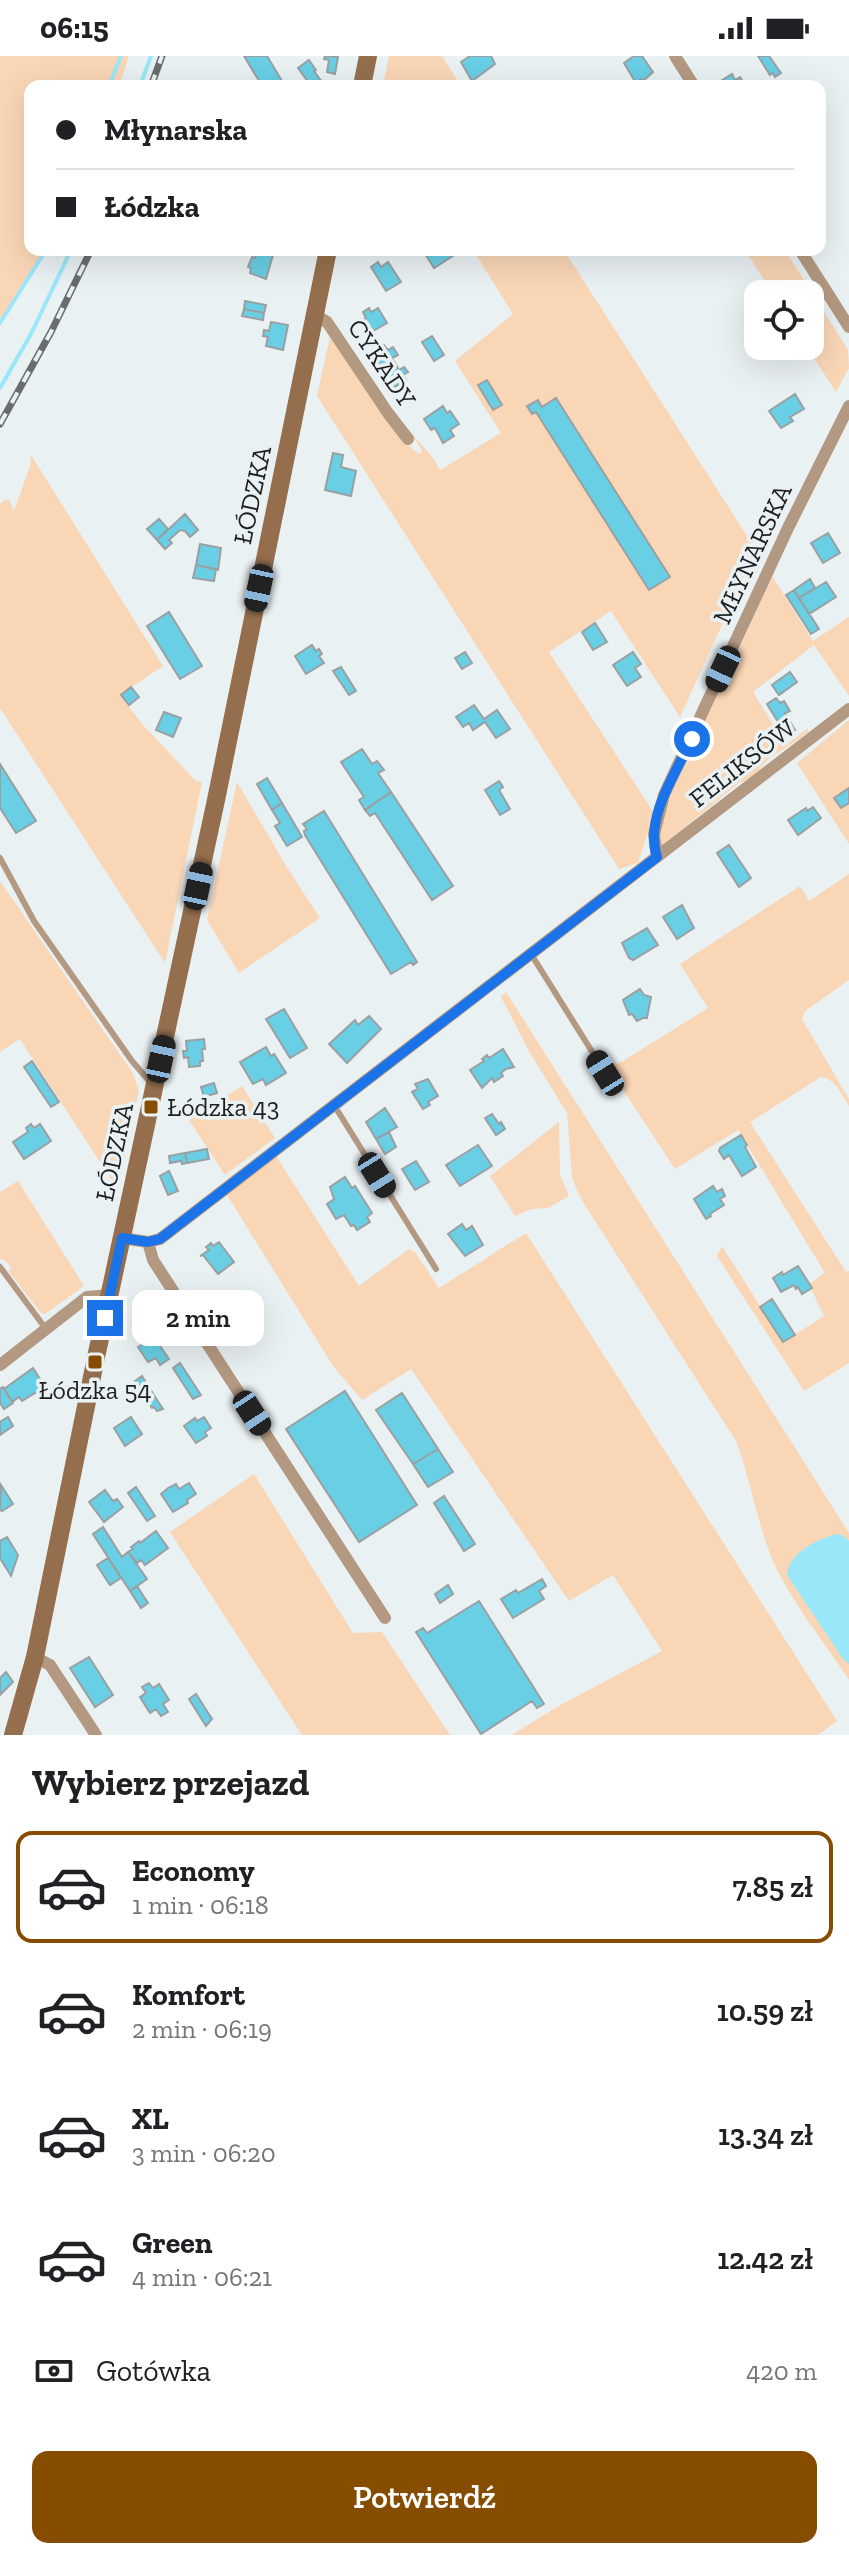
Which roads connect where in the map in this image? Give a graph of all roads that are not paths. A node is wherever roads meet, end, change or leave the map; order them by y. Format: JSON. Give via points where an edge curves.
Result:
{"nodes":[{"id":1,"x":368,"y":56,"type":"edge"},
{"id":2,"x":675,"y":56,"type":"edge"},
{"id":3,"x":363,"y":80,"type":"edge"},
{"id":4,"x":690,"y":80,"type":"edge"},
{"id":5,"x":327,"y":256,"type":"edge"},
{"id":6,"x":804,"y":256,"type":"edge"},
{"id":7,"x":315,"y":315,"type":"junction"},
{"id":8,"x":849,"y":327,"type":"edge"},
{"id":9,"x":849,"y":406,"type":"edge"},
{"id":10,"x":408,"y":439,"type":"dead end"},
{"id":11,"x":849,"y":709,"type":"edge"},
{"id":12,"x":657,"y":857,"type":"junction"},
{"id":13,"x":0,"y":858,"type":"edge"},
{"id":14,"x":531,"y":954,"type":"junction"},
{"id":15,"x":155,"y":1087,"type":"junction"},
{"id":16,"x":616,"y":1090,"type":"dead end"},
{"id":17,"x":334,"y":1105,"type":"junction"},
{"id":18,"x":122,"y":1238,"type":"junction"},
{"id":19,"x":148,"y":1242,"type":"junction"},
{"id":20,"x":0,"y":1267,"type":"edge"},
{"id":21,"x":436,"y":1269,"type":"dead end"},
{"id":22,"x":110,"y":1295,"type":"junction"},
{"id":23,"x":46,"y":1329,"type":"junction"},
{"id":24,"x":0,"y":1365,"type":"edge"},
{"id":25,"x":385,"y":1618,"type":"dead end"},
{"id":26,"x":35,"y":1657,"type":"junction"},
{"id":27,"x":13,"y":1735,"type":"edge"},
{"id":28,"x":96,"y":1735,"type":"edge"}],
"edges":[{"from":1,"to":3,"type":"main road"},
{"from":2,"to":4,"type":"street"},
{"from":5,"to":7,"type":"main road","name":"ŁÓDZKA"},
{"from":6,"to":8,"type":"street"},
{"from":7,"to":10,"type":"street","name":"CYKADY","via":[[327,322]]},
{"from":7,"to":15,"type":"main road","name":"ŁÓDZKA"},
{"from":9,"to":12,"type":"street","name":"MŁYNARSKA","via":[[664,795],[654,834]]},
{"from":11,"to":12,"type":"street","name":"FELIKSÓW"},
{"from":12,"to":14,"type":"street","name":"FELIKSÓW"},
{"from":13,"to":15,"type":"lane","via":[[34,921]]},
{"from":14,"to":16,"type":"lane"},
{"from":14,"to":17,"type":"street","name":"FELIKSÓW"},
{"from":15,"to":18,"type":"main road","name":"ŁÓDZKA"},
{"from":17,"to":19,"type":"street","name":"FELIKSÓW","via":[[160,1239]]},
{"from":17,"to":21,"type":"lane"},
{"from":18,"to":19,"type":"street"},
{"from":18,"to":22,"type":"main road","name":"ŁÓDZKA"},
{"from":19,"to":25,"type":"street","via":[[153,1260]]},
{"from":20,"to":23,"type":"lane"},
{"from":22,"to":23,"type":"street","via":[[87,1297]]},
{"from":22,"to":26,"type":"main road","name":"ŁÓDZKA"},
{"from":23,"to":24,"type":"street"},
{"from":26,"to":27,"type":"main road","name":"ŁÓDZKA"},
{"from":26,"to":28,"type":"street","via":[[50,1665]]}]}
